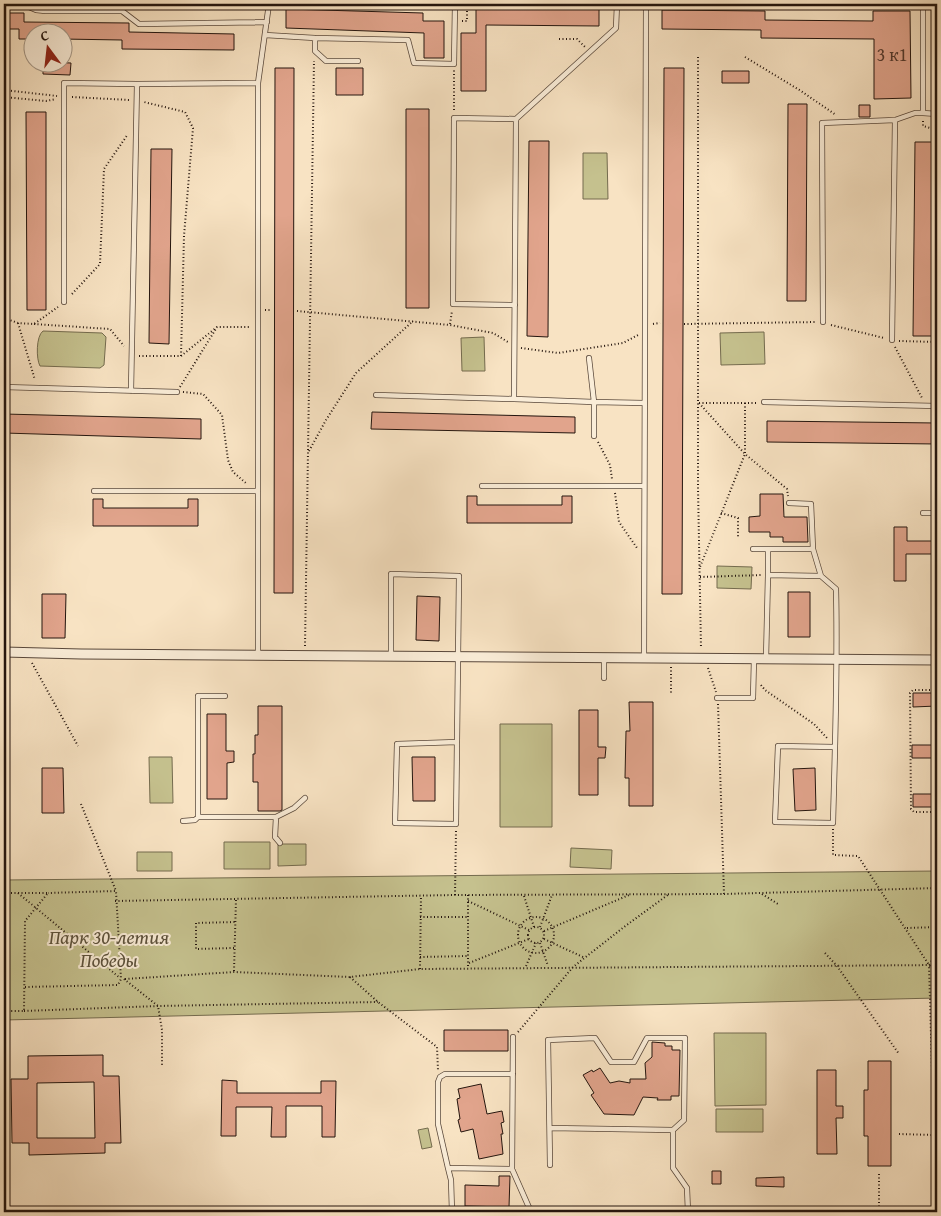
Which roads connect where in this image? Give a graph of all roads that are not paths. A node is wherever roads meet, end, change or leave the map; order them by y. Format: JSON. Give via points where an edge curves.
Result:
{"nodes":[{"id":1,"x":22,"y":4,"type":"edge"},
{"id":2,"x":45,"y":4,"type":"edge"},
{"id":3,"x":270,"y":4,"type":"edge"},
{"id":4,"x":454,"y":4,"type":"edge"},
{"id":5,"x":616,"y":4,"type":"edge"},
{"id":6,"x":646,"y":4,"type":"edge"},
{"id":7,"x":861,"y":4,"type":"edge"},
{"id":8,"x":925,"y":5,"type":"edge"},
{"id":9,"x":45,"y":11,"type":"junction"},
{"id":10,"x":267,"y":22,"type":"junction"},
{"id":11,"x":265,"y":35,"type":"junction"},
{"id":12,"x":315,"y":38,"type":"junction"},
{"id":13,"x":358,"y":61,"type":"dead end"},
{"id":14,"x":258,"y":83,"type":"junction"},
{"id":15,"x":137,"y":84,"type":"junction"},
{"id":16,"x":923,"y":114,"type":"junction"},
{"id":17,"x":937,"y":114,"type":"edge"},
{"id":18,"x":516,"y":119,"type":"junction"},
{"id":19,"x":895,"y":120,"type":"junction"},
{"id":20,"x":64,"y":302,"type":"road end"},
{"id":21,"x":515,"y":305,"type":"junction"},
{"id":22,"x":822,"y":322,"type":"road end"},
{"id":23,"x":892,"y":340,"type":"road end"},
{"id":24,"x":589,"y":358,"type":"dead end"},
{"id":25,"x":4,"y":387,"type":"edge"},
{"id":26,"x":131,"y":390,"type":"junction"},
{"id":27,"x":177,"y":392,"type":"road end"},
{"id":28,"x":376,"y":395,"type":"dead end"},
{"id":29,"x":514,"y":399,"type":"junction"},
{"id":30,"x":594,"y":402,"type":"junction"},
{"id":31,"x":764,"y":402,"type":"road end"},
{"id":32,"x":644,"y":403,"type":"junction"},
{"id":33,"x":937,"y":406,"type":"edge"},
{"id":34,"x":594,"y":436,"type":"road end"},
{"id":35,"x":482,"y":486,"type":"dead end"},
{"id":36,"x":644,"y":486,"type":"junction"},
{"id":37,"x":258,"y":491,"type":"junction"},
{"id":38,"x":94,"y":492,"type":"dead end"},
{"id":39,"x":789,"y":504,"type":"road end"},
{"id":40,"x":923,"y":513,"type":"dead end"},
{"id":41,"x":937,"y":513,"type":"edge"},
{"id":42,"x":753,"y":549,"type":"dead end"},
{"id":43,"x":768,"y":549,"type":"junction"},
{"id":44,"x":813,"y":549,"type":"junction"},
{"id":45,"x":768,"y":575,"type":"junction"},
{"id":46,"x":821,"y":576,"type":"junction"},
{"id":47,"x":4,"y":652,"type":"edge"},
{"id":48,"x":258,"y":656,"type":"junction"},
{"id":49,"x":391,"y":657,"type":"junction"},
{"id":50,"x":458,"y":657,"type":"junction"},
{"id":51,"x":604,"y":658,"type":"junction"},
{"id":52,"x":644,"y":658,"type":"junction"},
{"id":53,"x":754,"y":659,"type":"junction"},
{"id":54,"x":766,"y":659,"type":"junction"},
{"id":55,"x":837,"y":660,"type":"junction"},
{"id":56,"x":937,"y":660,"type":"edge"},
{"id":57,"x":604,"y":678,"type":"dead end"},
{"id":58,"x":225,"y":696,"type":"dead end"},
{"id":59,"x":717,"y":698,"type":"road end"},
{"id":60,"x":457,"y":742,"type":"junction"},
{"id":61,"x":835,"y":747,"type":"junction"},
{"id":62,"x":305,"y":798,"type":"dead end"},
{"id":63,"x":198,"y":817,"type":"junction"},
{"id":64,"x":276,"y":817,"type":"junction"},
{"id":65,"x":183,"y":821,"type":"dead end"},
{"id":66,"x":275,"y":837,"type":"junction"},
{"id":67,"x":269,"y":841,"type":"dead end"},
{"id":68,"x":280,"y":843,"type":"dead end"},
{"id":69,"x":513,"y":1037,"type":"road end"},
{"id":70,"x":513,"y":1074,"type":"junction"},
{"id":71,"x":550,"y":1128,"type":"junction"},
{"id":72,"x":673,"y":1130,"type":"junction"},
{"id":73,"x":550,"y":1165,"type":"dead end"},
{"id":74,"x":448,"y":1168,"type":"junction"},
{"id":75,"x":512,"y":1169,"type":"junction"},
{"id":76,"x":452,"y":1212,"type":"edge"},
{"id":77,"x":531,"y":1212,"type":"edge"},
{"id":78,"x":688,"y":1212,"type":"edge"}],
"edges":[{"from":1,"to":9,"type":"lane"},
{"from":2,"to":9,"type":"lane"},
{"from":3,"to":10,"type":"lane"},
{"from":4,"to":12,"type":"lane","via":[[454,64],[414,63],[408,40]]},
{"from":5,"to":18,"type":"lane","via":[[616,28]]},
{"from":6,"to":32,"type":"lane"},
{"from":7,"to":8,"type":"lane"},
{"from":8,"to":16,"type":"lane"},
{"from":9,"to":10,"type":"lane","via":[[122,11],[139,24]]},
{"from":10,"to":11,"type":"lane"},
{"from":11,"to":12,"type":"lane"},
{"from":11,"to":14,"type":"lane"},
{"from":12,"to":13,"type":"lane","via":[[315,50],[326,61]]},
{"from":14,"to":15,"type":"lane"},
{"from":14,"to":37,"type":"lane"},
{"from":15,"to":20,"type":"lane","via":[[64,83]]},
{"from":15,"to":26,"type":"lane"},
{"from":16,"to":17,"type":"lane"},
{"from":16,"to":19,"type":"lane","via":[[915,113]]},
{"from":18,"to":21,"type":"lane"},
{"from":18,"to":21,"type":"lane","via":[[454,118],[453,304]]},
{"from":19,"to":22,"type":"lane","via":[[822,122]]},
{"from":19,"to":23,"type":"lane"},
{"from":21,"to":29,"type":"lane"},
{"from":24,"to":30,"type":"lane"},
{"from":25,"to":26,"type":"lane"},
{"from":26,"to":27,"type":"lane"},
{"from":28,"to":29,"type":"lane"},
{"from":29,"to":30,"type":"lane"},
{"from":30,"to":32,"type":"lane"},
{"from":30,"to":34,"type":"lane"},
{"from":31,"to":33,"type":"lane"},
{"from":32,"to":36,"type":"lane"},
{"from":35,"to":36,"type":"lane"},
{"from":36,"to":52,"type":"lane"},
{"from":37,"to":38,"type":"lane"},
{"from":37,"to":48,"type":"lane"},
{"from":39,"to":44,"type":"lane","via":[[811,504]]},
{"from":40,"to":41,"type":"lane"},
{"from":42,"to":43,"type":"lane"},
{"from":43,"to":44,"type":"lane"},
{"from":43,"to":45,"type":"lane"},
{"from":44,"to":46,"type":"lane"},
{"from":45,"to":46,"type":"lane"},
{"from":45,"to":54,"type":"lane"},
{"from":46,"to":55,"type":"lane","via":[[836,589]]},
{"from":47,"to":48,"type":"street"},
{"from":48,"to":49,"type":"street"},
{"from":49,"to":50,"type":"street"},
{"from":49,"to":50,"type":"lane","via":[[391,574],[459,576]]},
{"from":50,"to":51,"type":"street"},
{"from":50,"to":60,"type":"lane"},
{"from":51,"to":52,"type":"street"},
{"from":51,"to":57,"type":"lane"},
{"from":52,"to":53,"type":"street"},
{"from":53,"to":54,"type":"street"},
{"from":53,"to":59,"type":"lane","via":[[754,698]]},
{"from":54,"to":55,"type":"street"},
{"from":55,"to":56,"type":"street"},
{"from":55,"to":61,"type":"lane"},
{"from":58,"to":63,"type":"lane","via":[[198,696]]},
{"from":60,"to":60,"type":"lane","via":[[456,824],[395,823],[397,744]]},
{"from":61,"to":61,"type":"lane","via":[[833,823],[775,822],[778,746]]},
{"from":62,"to":64,"type":"lane"},
{"from":63,"to":64,"type":"lane"},
{"from":63,"to":65,"type":"lane"},
{"from":64,"to":66,"type":"lane"},
{"from":66,"to":67,"type":"lane"},
{"from":66,"to":68,"type":"lane"},
{"from":69,"to":70,"type":"lane"},
{"from":70,"to":74,"type":"lane","via":[[446,1074],[440,1077],[438,1124]]},
{"from":70,"to":75,"type":"lane"},
{"from":71,"to":72,"type":"lane"},
{"from":71,"to":72,"type":"lane","via":[[548,1040],[595,1038],[611,1062],[634,1062],[647,1038],[685,1038],[684,1120]]},
{"from":71,"to":73,"type":"lane"},
{"from":72,"to":78,"type":"lane","via":[[673,1168],[687,1188]]},
{"from":74,"to":75,"type":"lane"},
{"from":74,"to":76,"type":"lane"},
{"from":75,"to":77,"type":"lane"}]}
